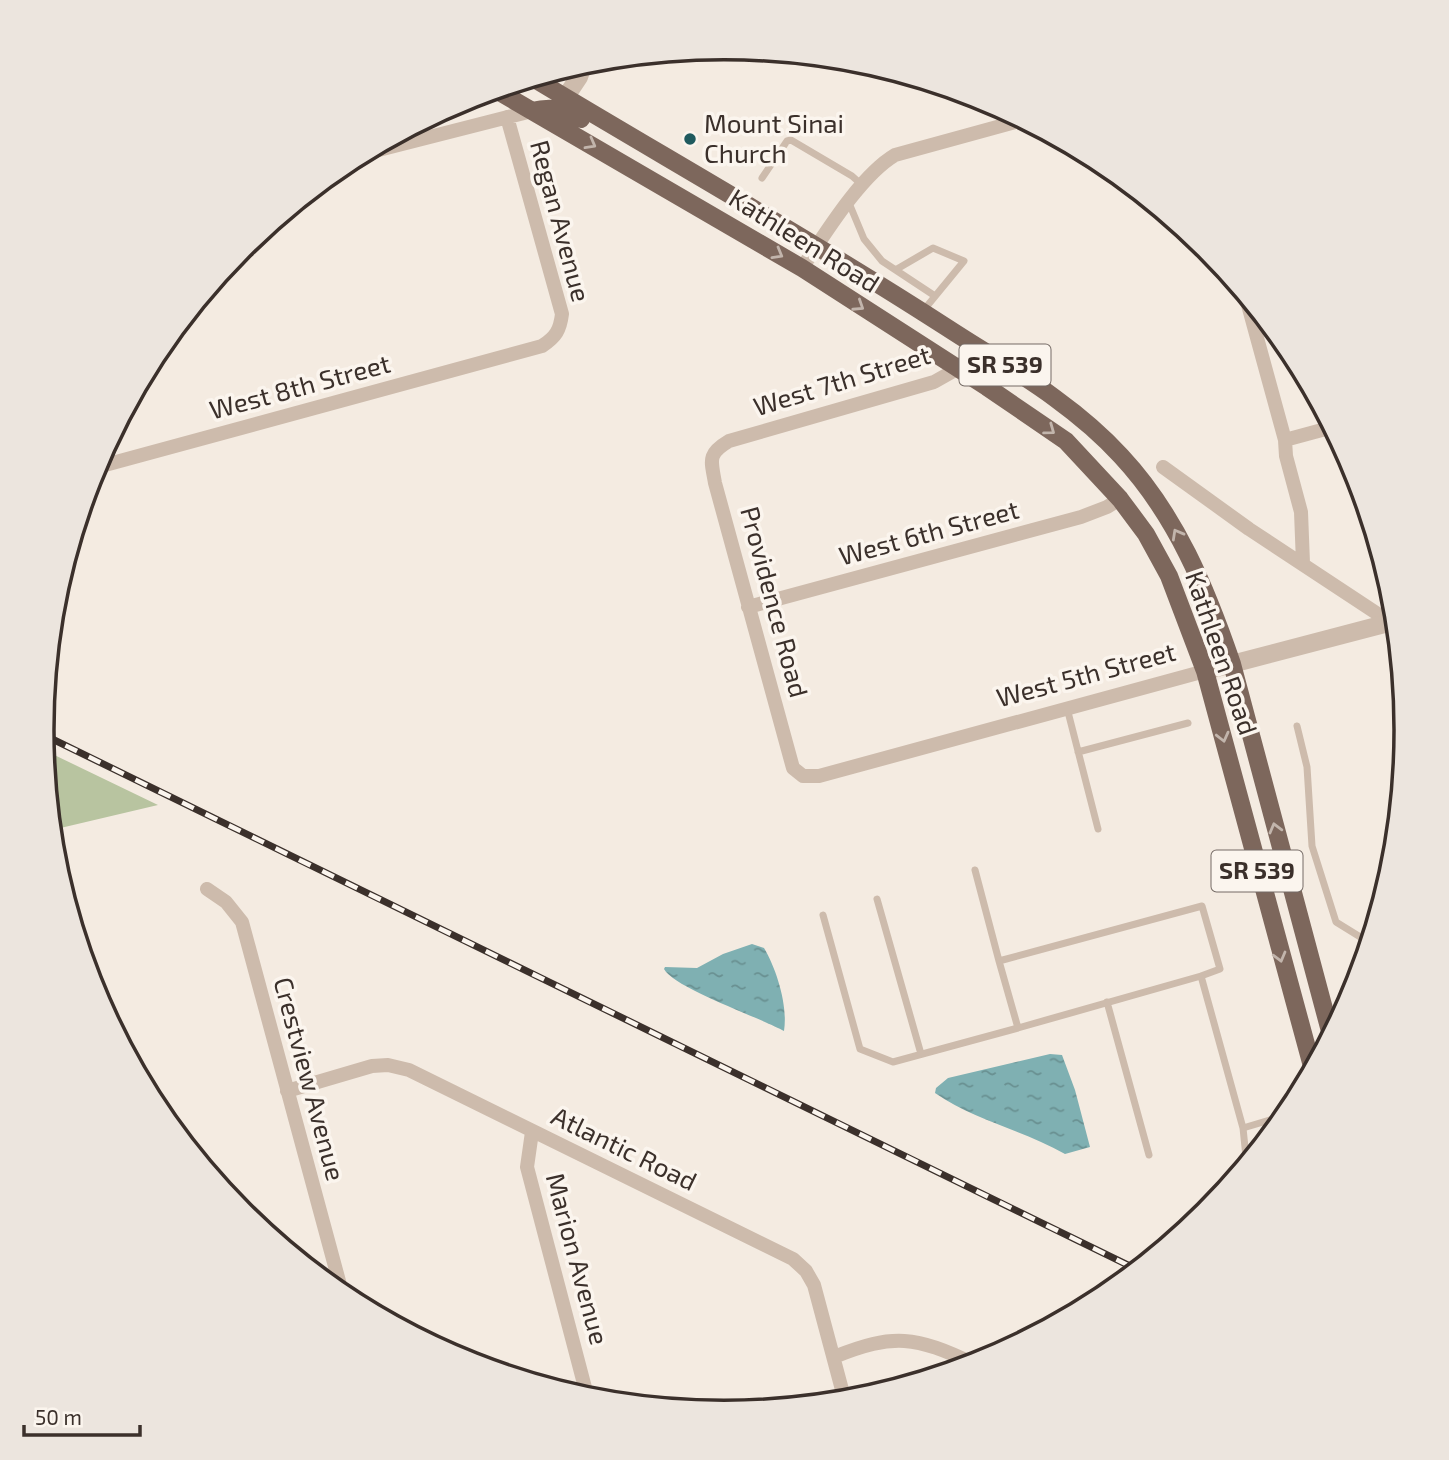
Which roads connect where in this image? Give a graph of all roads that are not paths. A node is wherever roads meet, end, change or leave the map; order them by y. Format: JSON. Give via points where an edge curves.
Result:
{"nodes":[{"id":1,"x":579,"y":76,"type":"edge"},
{"id":2,"x":544,"y":85,"type":"edge"},
{"id":3,"x":506,"y":96,"type":"edge"},
{"id":4,"x":565,"y":98,"type":"junction"},
{"id":5,"x":532,"y":111,"type":"junction"},
{"id":6,"x":507,"y":117,"type":"junction"},
{"id":7,"x":1009,"y":124,"type":"edge"},
{"id":8,"x":399,"y":145,"type":"edge"},
{"id":9,"x":676,"y":163,"type":"junction"},
{"id":10,"x":762,"y":178,"type":"dead end"},
{"id":11,"x":862,"y":184,"type":"junction"},
{"id":12,"x":849,"y":203,"type":"junction"},
{"id":13,"x":817,"y":246,"type":"junction"},
{"id":14,"x":882,"y":261,"type":"junction"},
{"id":15,"x":802,"y":268,"type":"junction"},
{"id":16,"x":897,"y":270,"type":"junction"},
{"id":17,"x":868,"y":278,"type":"junction"},
{"id":18,"x":935,"y":296,"type":"junction"},
{"id":19,"x":922,"y":312,"type":"junction"},
{"id":20,"x":1251,"y":316,"type":"edge"},
{"id":21,"x":978,"y":348,"type":"junction"},
{"id":22,"x":517,"y":353,"type":"joint"},
{"id":23,"x":957,"y":369,"type":"junction"},
{"id":24,"x":1324,"y":430,"type":"edge"},
{"id":25,"x":1285,"y":440,"type":"junction"},
{"id":26,"x":715,"y":449,"type":"joint"},
{"id":27,"x":110,"y":464,"type":"edge"},
{"id":28,"x":1163,"y":467,"type":"dead end"},
{"id":29,"x":1120,"y":499,"type":"junction"},
{"id":30,"x":1303,"y":563,"type":"junction"},
{"id":31,"x":748,"y":607,"type":"junction"},
{"id":32,"x":1385,"y":618,"type":"edge"},
{"id":33,"x":1386,"y":626,"type":"edge"},
{"id":34,"x":1232,"y":664,"type":"junction"},
{"id":35,"x":1205,"y":671,"type":"junction"},
{"id":36,"x":1066,"y":707,"type":"junction"},
{"id":37,"x":1188,"y":723,"type":"dead end"},
{"id":38,"x":1297,"y":726,"type":"dead end"},
{"id":39,"x":1078,"y":752,"type":"junction"},
{"id":40,"x":793,"y":768,"type":"joint"},
{"id":41,"x":1098,"y":829,"type":"dead end"},
{"id":42,"x":975,"y":870,"type":"dead end"},
{"id":43,"x":207,"y":889,"type":"dead end"},
{"id":44,"x":877,"y":899,"type":"dead end"},
{"id":45,"x":822,"y":915,"type":"dead end"},
{"id":46,"x":1361,"y":938,"type":"edge"},
{"id":47,"x":999,"y":961,"type":"junction"},
{"id":48,"x":1200,"y":976,"type":"junction"},
{"id":49,"x":1293,"y":1001,"type":"junction"},
{"id":50,"x":1108,"y":1002,"type":"junction"},
{"id":51,"x":1328,"y":1022,"type":"edge"},
{"id":52,"x":1017,"y":1028,"type":"junction"},
{"id":53,"x":1316,"y":1044,"type":"edge"},
{"id":54,"x":920,"y":1054,"type":"junction"},
{"id":55,"x":1309,"y":1057,"type":"edge"},
{"id":56,"x":287,"y":1091,"type":"junction"},
{"id":57,"x":1269,"y":1120,"type":"edge"},
{"id":58,"x":1243,"y":1128,"type":"junction"},
{"id":59,"x":532,"y":1132,"type":"junction"},
{"id":60,"x":1245,"y":1151,"type":"edge"},
{"id":61,"x":1149,"y":1155,"type":"dead end"},
{"id":62,"x":338,"y":1277,"type":"edge"},
{"id":63,"x":834,"y":1357,"type":"junction"},
{"id":64,"x":960,"y":1357,"type":"edge"},
{"id":65,"x":585,"y":1385,"type":"edge"},
{"id":66,"x":842,"y":1389,"type":"edge"}],
"edges":[{"from":1,"to":4,"type":"street"},
{"from":2,"to":4,"type":"main road","name":"Kathleen Road","number":"SR 539"},
{"from":3,"to":5,"type":"main road","name":"Kathleen Road","number":"SR 539"},
{"from":4,"to":9,"type":"main road","name":"Kathleen Road","number":"SR 539"},
{"from":5,"to":6,"type":"street"},
{"from":5,"to":9,"type":"main road","via":[[563,109],[655,163]]},
{"from":5,"to":15,"type":"main road","name":"Kathleen Road","number":"SR 539","one_way":true},
{"from":6,"to":8,"type":"street"},
{"from":6,"to":22,"type":"street","name":"Regan Avenue","via":[[562,314],[554,338]]},
{"from":7,"to":11,"type":"street","via":[[895,155]]},
{"from":9,"to":13,"type":"main road","name":"Kathleen Road","number":"SR 539"},
{"from":10,"to":11,"type":"lane","via":[[791,140]]},
{"from":11,"to":12,"type":"street"},
{"from":12,"to":13,"type":"street"},
{"from":12,"to":14,"type":"lane","via":[[864,239]]},
{"from":13,"to":15,"type":"street"},
{"from":13,"to":17,"type":"main road","name":"Kathleen Road","number":"SR 539"},
{"from":14,"to":16,"type":"lane"},
{"from":14,"to":17,"type":"lane"},
{"from":15,"to":23,"type":"main road","name":"Kathleen Road","number":"SR 539","one_way":true},
{"from":16,"to":18,"type":"lane"},
{"from":16,"to":18,"type":"lane","via":[[933,248],[964,261]]},
{"from":17,"to":19,"type":"main road","name":"Kathleen Road","number":"SR 539"},
{"from":18,"to":19,"type":"lane"},
{"from":19,"to":21,"type":"main road","name":"Kathleen Road","number":"SR 539"},
{"from":20,"to":25,"type":"street"},
{"from":21,"to":23,"type":"street","name":"West 7th Street"},
{"from":34,"to":21,"type":"main road","name":"Kathleen Road","number":"SR 539","one_way":true,"via":[[1203,584],[1144,483],[1120,454],[1076,415]]},
{"from":22,"to":27,"type":"street","name":"West 8th Street"},
{"from":23,"to":26,"type":"street","name":"West 7th Street","via":[[934,382],[729,441]]},
{"from":23,"to":29,"type":"main road","name":"Kathleen Road","number":"SR 539","one_way":true,"via":[[1066,441]]},
{"from":24,"to":25,"type":"street"},
{"from":25,"to":30,"type":"street","via":[[1301,512]]},
{"from":26,"to":31,"type":"street","name":"Providence Road","via":[[711,460],[715,483]]},
{"from":28,"to":30,"type":"street"},
{"from":29,"to":31,"type":"street","name":"West 6th Street","via":[[1081,517]]},
{"from":29,"to":35,"type":"main road","name":"Kathleen Road","number":"SR 539","via":[[1170,576]]},
{"from":30,"to":32,"type":"street"},
{"from":31,"to":40,"type":"street","name":"Providence Road"},
{"from":33,"to":34,"type":"street","name":"West 5th Street"},
{"from":34,"to":35,"type":"street","name":"West 5th Street"},
{"from":51,"to":34,"type":"main road","name":"Kathleen Road","number":"SR 539","one_way":true},
{"from":35,"to":36,"type":"street","name":"West 5th Street"},
{"from":35,"to":49,"type":"main road","name":"Kathleen Road","number":"SR 539","one_way":true},
{"from":36,"to":39,"type":"lane"},
{"from":36,"to":40,"type":"street","name":"West 5th Street","via":[[819,776],[803,776]]},
{"from":37,"to":39,"type":"lane"},
{"from":38,"to":46,"type":"lane","via":[[1307,767],[1312,846],[1336,922]]},
{"from":39,"to":41,"type":"lane"},
{"from":42,"to":47,"type":"lane"},
{"from":43,"to":56,"type":"street","name":"Crestview Avenue","via":[[226,902],[242,922]]},
{"from":44,"to":54,"type":"lane"},
{"from":45,"to":54,"type":"lane","via":[[860,1049],[893,1062]]},
{"from":47,"to":48,"type":"lane","via":[[1202,906],[1220,970]]},
{"from":47,"to":52,"type":"lane"},
{"from":48,"to":50,"type":"lane"},
{"from":48,"to":58,"type":"lane"},
{"from":49,"to":53,"type":"main road"},
{"from":49,"to":55,"type":"main road","name":"Kathleen Road","number":"SR 539"},
{"from":50,"to":52,"type":"lane"},
{"from":50,"to":61,"type":"lane"},
{"from":52,"to":54,"type":"lane"},
{"from":56,"to":59,"type":"street","name":"Atlantic Road","via":[[388,1065],[409,1070]]},
{"from":56,"to":62,"type":"street","name":"Crestview Avenue"},
{"from":57,"to":58,"type":"lane"},
{"from":58,"to":60,"type":"lane"},
{"from":59,"to":63,"type":"street","name":"Atlantic Road","via":[[793,1259],[814,1285]]},
{"from":59,"to":65,"type":"street","name":"Marion Avenue","via":[[527,1167]]},
{"from":63,"to":64,"type":"street","via":[[890,1340],[916,1342]]},
{"from":63,"to":66,"type":"street","name":"Atlantic Road"}]}
